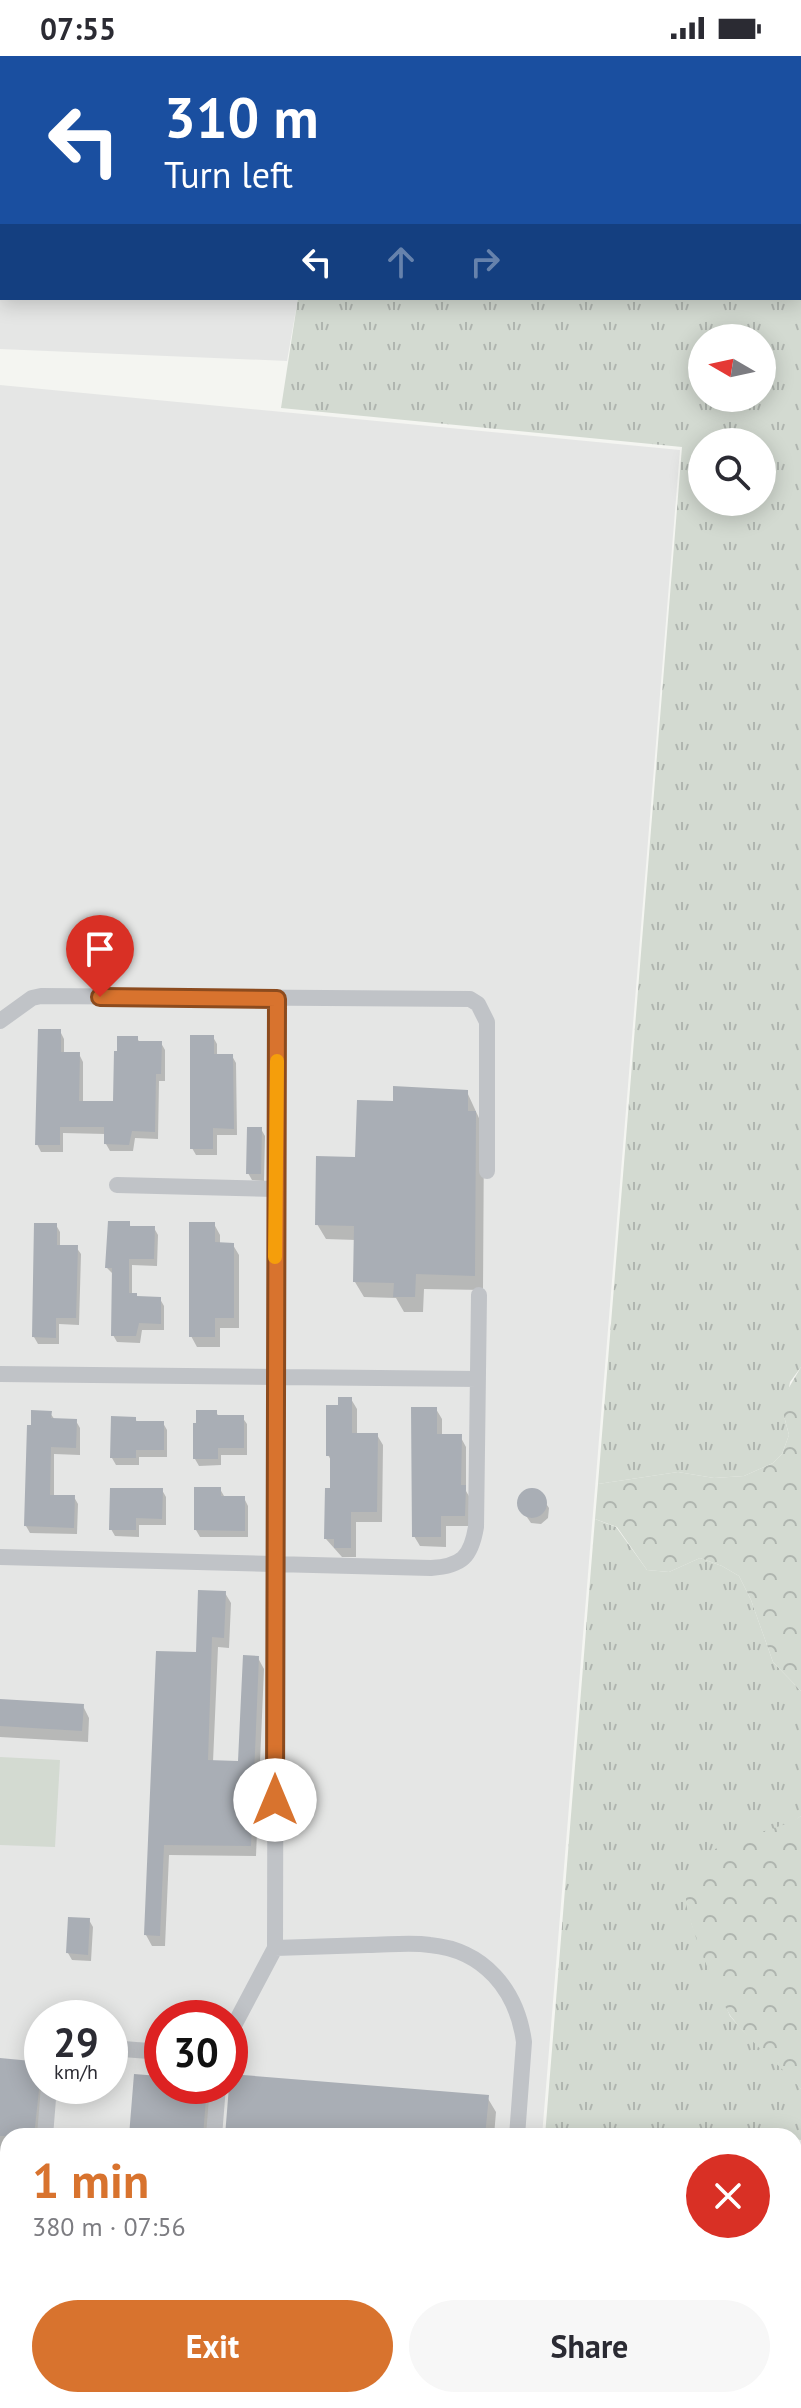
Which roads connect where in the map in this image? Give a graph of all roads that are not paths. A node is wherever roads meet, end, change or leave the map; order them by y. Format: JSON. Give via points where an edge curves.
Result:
{"nodes":[{"id":1,"x":277,"y":999,"type":"junction"},
{"id":2,"x":0,"y":1021,"type":"edge"},
{"id":3,"x":487,"y":1171,"type":"dead end"},
{"id":4,"x":117,"y":1185,"type":"dead end"},
{"id":5,"x":275,"y":1189,"type":"junction"},
{"id":6,"x":479,"y":1295,"type":"dead end"},
{"id":7,"x":0,"y":1374,"type":"edge"},
{"id":8,"x":275,"y":1378,"type":"junction"},
{"id":9,"x":478,"y":1379,"type":"junction"},
{"id":10,"x":0,"y":1557,"type":"edge"},
{"id":11,"x":275,"y":1563,"type":"junction"},
{"id":12,"x":275,"y":1948,"type":"junction"},
{"id":13,"x":247,"y":2000,"type":"edge"},
{"id":14,"x":48,"y":2104,"type":"edge"},
{"id":15,"x":217,"y":2104,"type":"edge"},
{"id":16,"x":46,"y":2128,"type":"edge"},
{"id":17,"x":215,"y":2128,"type":"edge"},
{"id":18,"x":518,"y":2128,"type":"edge"}],
"edges":[{"from":1,"to":2,"type":"street","via":[[36,996]]},
{"from":1,"to":3,"type":"street","via":[[470,999],[478,1004],[487,1022]]},
{"from":1,"to":5,"type":"street"},
{"from":4,"to":5,"type":"street"},
{"from":5,"to":8,"type":"street"},
{"from":6,"to":9,"type":"street"},
{"from":7,"to":8,"type":"street"},
{"from":8,"to":9,"type":"street"},
{"from":8,"to":11,"type":"street"},
{"from":9,"to":11,"type":"street","via":[[476,1527],[463,1560],[431,1568]]},
{"from":10,"to":11,"type":"street"},
{"from":11,"to":12,"type":"street"},
{"from":12,"to":13,"type":"street"},
{"from":12,"to":18,"type":"street","via":[[431,1945],[468,1954],[489,1969],[509,1993],[522,2028]]},
{"from":14,"to":16,"type":"street"},
{"from":15,"to":17,"type":"street"}]}
